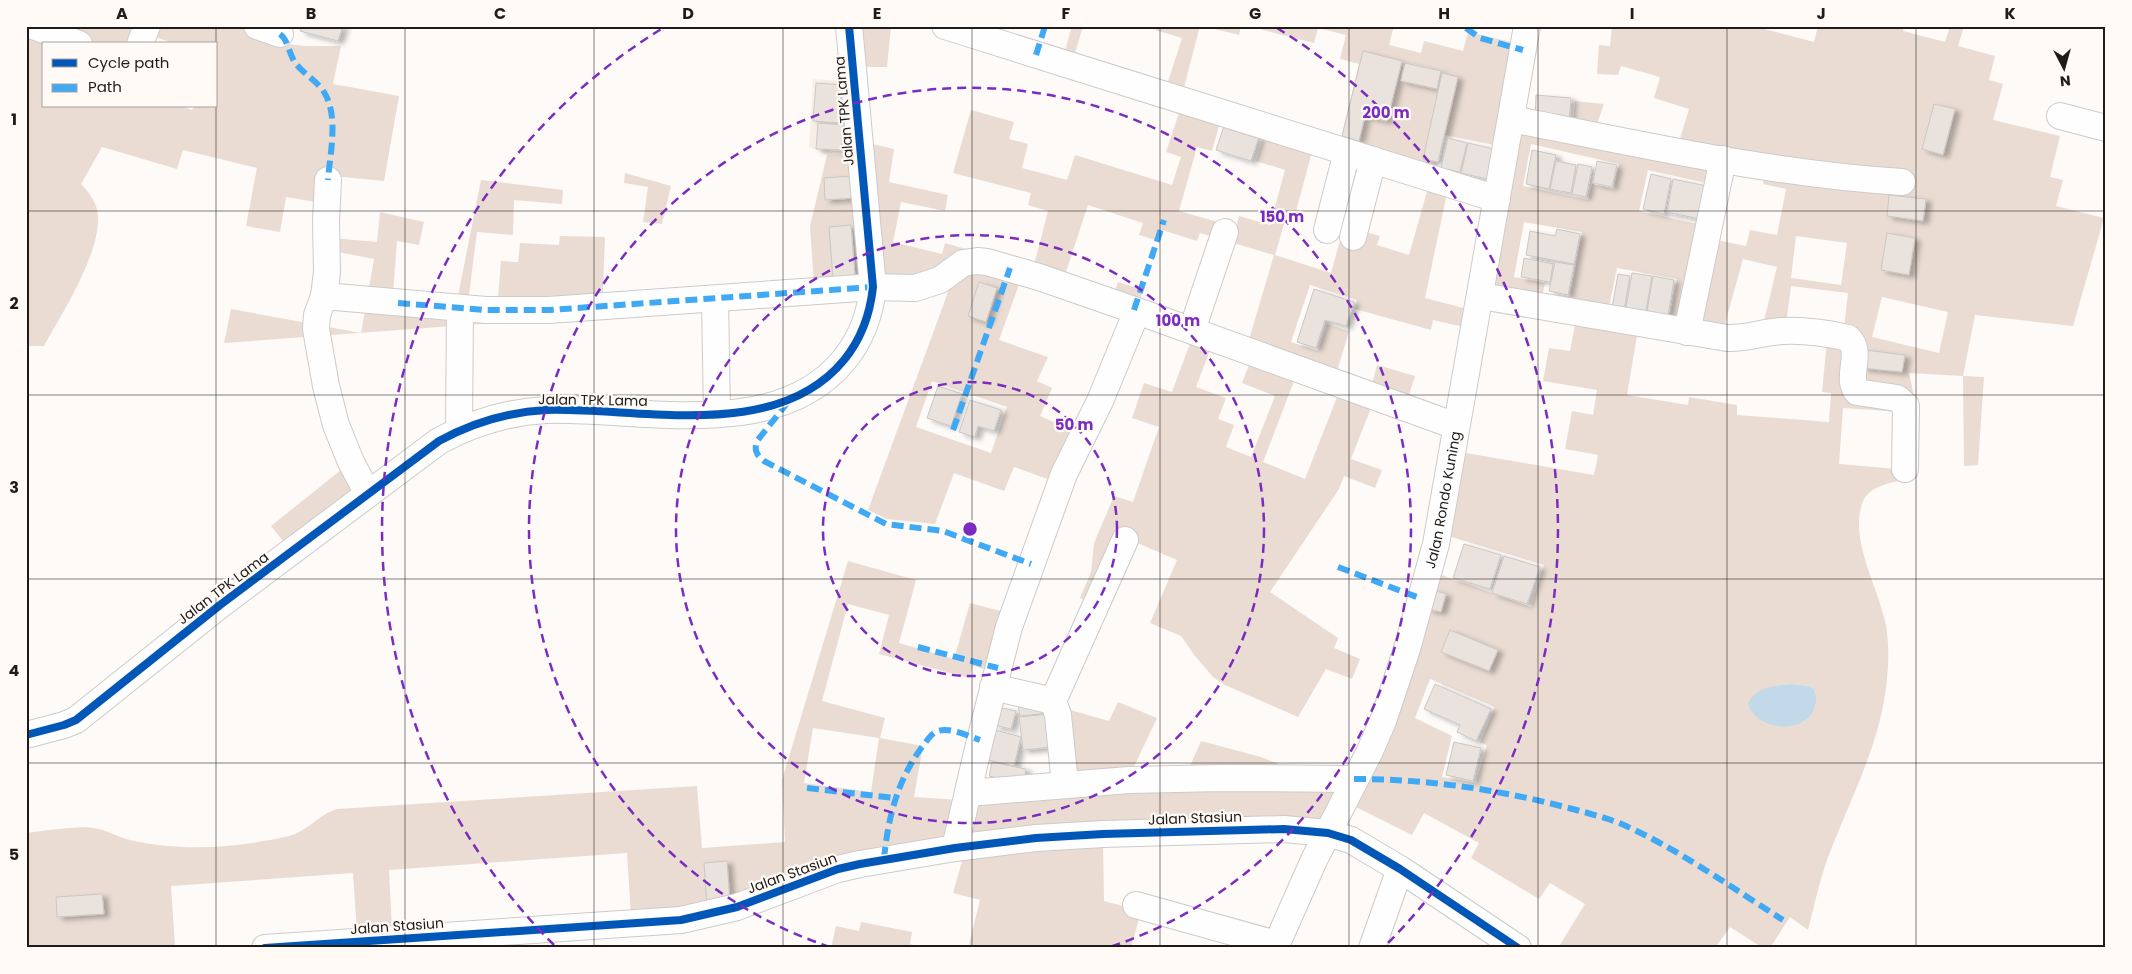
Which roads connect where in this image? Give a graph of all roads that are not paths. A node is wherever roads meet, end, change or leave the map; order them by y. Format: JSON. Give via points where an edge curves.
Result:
{"nodes":[{"id":1,"x":33,"y":26,"type":"edge"},
{"id":2,"x":147,"y":26,"type":"edge"},
{"id":3,"x":849,"y":26,"type":"edge"},
{"id":4,"x":945,"y":26,"type":"edge"},
{"id":5,"x":1527,"y":26,"type":"edge"},
{"id":6,"x":75,"y":37,"type":"edge"},
{"id":7,"x":141,"y":42,"type":"edge"},
{"id":8,"x":2060,"y":116,"type":"dead end"},
{"id":9,"x":1511,"y":119,"type":"junction"},
{"id":10,"x":2106,"y":128,"type":"edge"},
{"id":11,"x":1347,"y":152,"type":"junction"},
{"id":12,"x":1723,"y":159,"type":"junction"},
{"id":13,"x":1373,"y":160,"type":"junction"},
{"id":14,"x":328,"y":180,"type":"dead end"},
{"id":15,"x":1902,"y":182,"type":"dead end"},
{"id":16,"x":1497,"y":199,"type":"junction"},
{"id":17,"x":1327,"y":230,"type":"dead end"},
{"id":18,"x":1225,"y":232,"type":"dead end"},
{"id":19,"x":1353,"y":237,"type":"dead end"},
{"id":20,"x":872,"y":287,"type":"junction"},
{"id":21,"x":324,"y":296,"type":"junction"},
{"id":22,"x":1481,"y":296,"type":"junction"},
{"id":23,"x":715,"y":299,"type":"junction"},
{"id":24,"x":460,"y":308,"type":"junction"},
{"id":25,"x":1138,"y":311,"type":"junction"},
{"id":26,"x":1192,"y":330,"type":"junction"},
{"id":27,"x":1687,"y":332,"type":"junction"},
{"id":28,"x":717,"y":414,"type":"junction"},
{"id":29,"x":1456,"y":426,"type":"junction"},
{"id":30,"x":459,"y":430,"type":"junction"},
{"id":31,"x":1905,"y":469,"type":"dead end"},
{"id":32,"x":368,"y":494,"type":"junction"},
{"id":33,"x":1125,"y":540,"type":"dead end"},
{"id":34,"x":993,"y":687,"type":"junction"},
{"id":35,"x":1053,"y":701,"type":"junction"},
{"id":36,"x":26,"y":735,"type":"edge"},
{"id":37,"x":1354,"y":779,"type":"junction"},
{"id":38,"x":1065,"y":784,"type":"junction"},
{"id":39,"x":968,"y":793,"type":"junction"},
{"id":40,"x":1328,"y":833,"type":"junction"},
{"id":41,"x":955,"y":848,"type":"junction"},
{"id":42,"x":1400,"y":870,"type":"junction"},
{"id":43,"x":1136,"y":906,"type":"dead end"},
{"id":44,"x":531,"y":939,"type":"edge"},
{"id":45,"x":1276,"y":946,"type":"edge"},
{"id":46,"x":266,"y":948,"type":"edge"},
{"id":47,"x":270,"y":948,"type":"edge"},
{"id":48,"x":1372,"y":948,"type":"edge"},
{"id":49,"x":1518,"y":948,"type":"edge"}],
"edges":[{"from":1,"to":6,"type":"street"},
{"from":2,"to":7,"type":"street"},
{"from":3,"to":20,"type":"street","name":"Jalan TPK Lama"},
{"from":4,"to":11,"type":"street"},
{"from":5,"to":9,"type":"street","name":"Jalan Rondo Kuning"},
{"from":8,"to":10,"type":"street"},
{"from":9,"to":12,"type":"street"},
{"from":9,"to":16,"type":"street","name":"Jalan Rondo Kuning"},
{"from":11,"to":13,"type":"street"},
{"from":11,"to":17,"type":"street"},
{"from":12,"to":15,"type":"street","via":[[1813,174]]},
{"from":12,"to":27,"type":"street"},
{"from":13,"to":16,"type":"street"},
{"from":13,"to":19,"type":"street"},
{"from":14,"to":21,"type":"street"},
{"from":16,"to":22,"type":"street","name":"Jalan Rondo Kuning"},
{"from":18,"to":26,"type":"street"},
{"from":20,"to":23,"type":"street"},
{"from":20,"to":25,"type":"street","via":[[928,285],[962,263],[977,260]]},
{"from":20,"to":28,"type":"street","name":"Jalan TPK Lama","via":[[871,305],[860,337],[840,365],[825,379],[810,391],[790,400]]},
{"from":21,"to":24,"type":"street"},
{"from":21,"to":32,"type":"street","via":[[316,329],[328,393],[339,434]]},
{"from":22,"to":27,"type":"street"},
{"from":22,"to":29,"type":"street","name":"Jalan Rondo Kuning"},
{"from":23,"to":24,"type":"street","via":[[549,310]]},
{"from":23,"to":28,"type":"street"},
{"from":24,"to":30,"type":"street"},
{"from":25,"to":26,"type":"street"},
{"from":25,"to":34,"type":"street","via":[[1100,401],[1064,474],[1008,627]]},
{"from":26,"to":29,"type":"street"},
{"from":27,"to":31,"type":"street","via":[[1739,338],[1782,331],[1848,338],[1854,346],[1853,383],[1857,392],[1897,398],[1906,406]]},
{"from":28,"to":30,"type":"street","name":"Jalan TPK Lama","via":[[546,410],[505,416]]},
{"from":29,"to":37,"type":"street","name":"Jalan Rondo Kuning","via":[[1436,544],[1422,599],[1382,721]]},
{"from":30,"to":32,"type":"street","name":"Jalan TPK Lama","via":[[439,441]]},
{"from":32,"to":36,"type":"street","name":"Jalan TPK Lama","via":[[220,605],[81,716],[64,725]]},
{"from":33,"to":35,"type":"street"},
{"from":34,"to":35,"type":"street"},
{"from":34,"to":39,"type":"street"},
{"from":35,"to":38,"type":"street","via":[[1058,715]]},
{"from":37,"to":38,"type":"street","via":[[1215,778]]},
{"from":37,"to":40,"type":"street","name":"Jalan Rondo Kuning"},
{"from":38,"to":39,"type":"street"},
{"from":39,"to":41,"type":"street"},
{"from":40,"to":41,"type":"street","name":"Jalan Stasiun","via":[[1239,829],[1103,834]]},
{"from":40,"to":42,"type":"street","name":"Jalan Stasiun","via":[[1351,840]]},
{"from":40,"to":45,"type":"street","name":"Jalan Rondo Kuning"},
{"from":41,"to":44,"type":"street","name":"Jalan Stasiun","via":[[838,869],[705,915]]},
{"from":42,"to":48,"type":"street"},
{"from":42,"to":49,"type":"street","name":"Jalan Stasiun"},
{"from":43,"to":45,"type":"street"},
{"from":44,"to":47,"type":"street","name":"Jalan Stasiun"},
{"from":46,"to":47,"type":"street","name":"Jalan Stasiun"}]}
